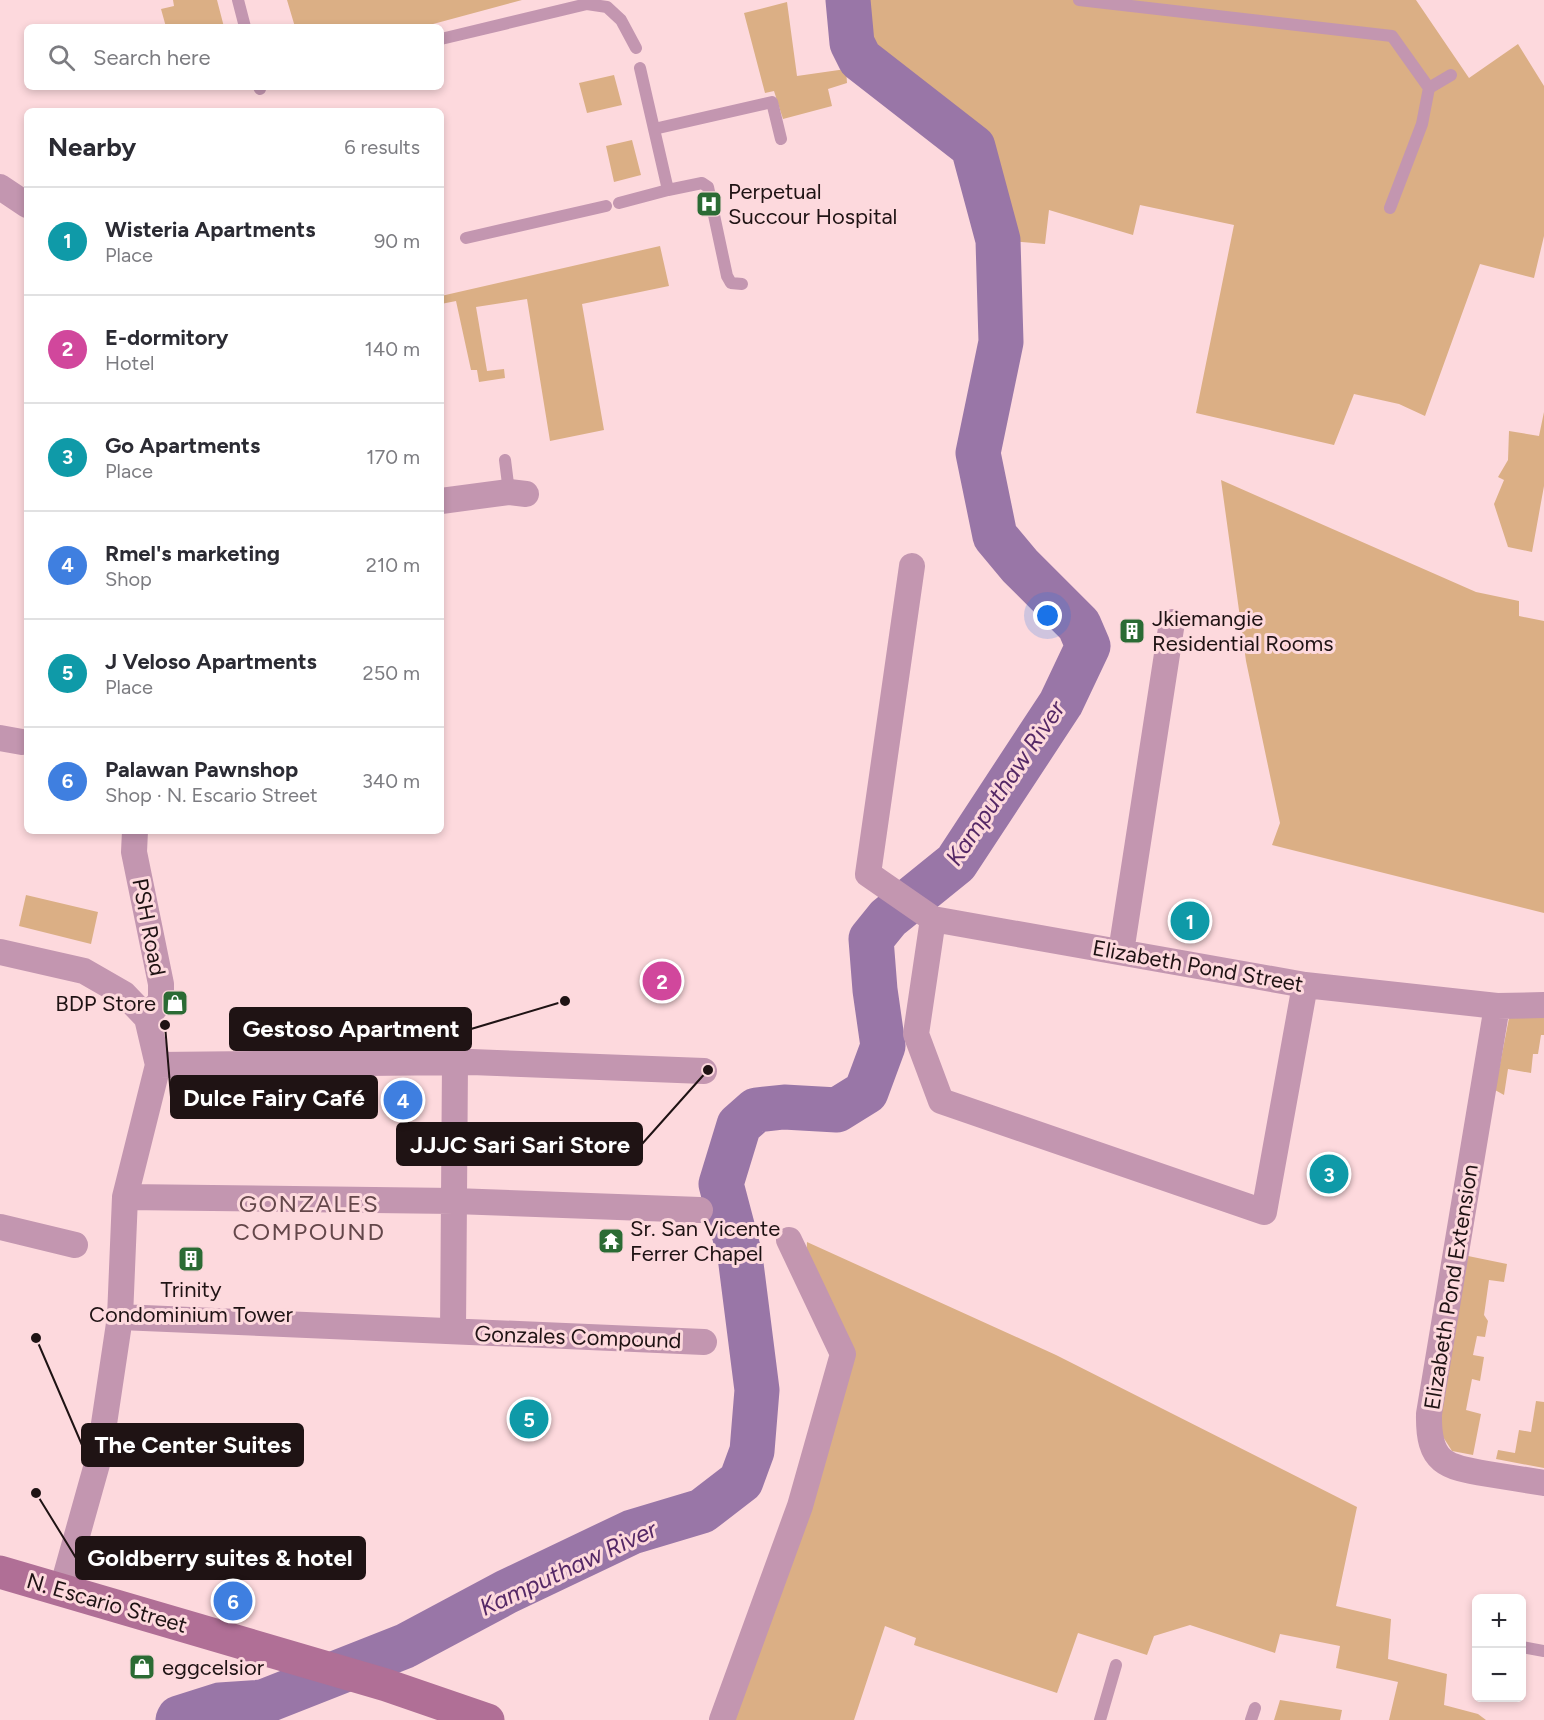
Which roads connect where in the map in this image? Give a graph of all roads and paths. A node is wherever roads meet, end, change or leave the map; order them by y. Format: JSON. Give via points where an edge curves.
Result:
{"nodes":[{"id":1,"x":238,"y":0,"type":"edge"},
{"id":2,"x":1080,"y":0,"type":"edge"},
{"id":3,"x":244,"y":24,"type":"edge"},
{"id":4,"x":444,"y":38,"type":"edge"},
{"id":5,"x":636,"y":48,"type":"dead end"},
{"id":6,"x":640,"y":68,"type":"dead end"},
{"id":7,"x":1451,"y":75,"type":"dead end"},
{"id":8,"x":1429,"y":88,"type":"junction"},
{"id":9,"x":654,"y":129,"type":"junction"},
{"id":10,"x":781,"y":139,"type":"dead end"},
{"id":11,"x":0,"y":187,"type":"edge"},
{"id":12,"x":668,"y":190,"type":"junction"},
{"id":13,"x":619,"y":202,"type":"dead end"},
{"id":14,"x":24,"y":203,"type":"edge"},
{"id":15,"x":606,"y":207,"type":"dead end"},
{"id":16,"x":1390,"y":208,"type":"dead end"},
{"id":17,"x":466,"y":238,"type":"dead end"},
{"id":18,"x":742,"y":284,"type":"dead end"},
{"id":19,"x":505,"y":460,"type":"dead end"},
{"id":20,"x":518,"y":493,"type":"joint"},
{"id":21,"x":444,"y":501,"type":"edge"},
{"id":22,"x":912,"y":566,"type":"dead end"},
{"id":23,"x":1172,"y":621,"type":"dead end"},
{"id":24,"x":135,"y":834,"type":"edge"},
{"id":25,"x":928,"y":915,"type":"junction"},
{"id":26,"x":0,"y":952,"type":"edge"},
{"id":27,"x":1121,"y":952,"type":"junction"},
{"id":28,"x":1305,"y":985,"type":"junction"},
{"id":29,"x":1544,"y":1005,"type":"edge"},
{"id":30,"x":1497,"y":1006,"type":"junction"},
{"id":31,"x":147,"y":1018,"type":"junction"},
{"id":32,"x":455,"y":1062,"type":"junction"},
{"id":33,"x":158,"y":1065,"type":"junction"},
{"id":34,"x":704,"y":1071,"type":"dead end"},
{"id":35,"x":125,"y":1197,"type":"junction"},
{"id":36,"x":454,"y":1201,"type":"junction"},
{"id":37,"x":700,"y":1210,"type":"dead end"},
{"id":38,"x":0,"y":1227,"type":"edge"},
{"id":39,"x":789,"y":1240,"type":"dead end"},
{"id":40,"x":75,"y":1245,"type":"dead end"},
{"id":41,"x":120,"y":1317,"type":"junction"},
{"id":42,"x":453,"y":1331,"type":"junction"},
{"id":43,"x":704,"y":1342,"type":"dead end"},
{"id":44,"x":1544,"y":1483,"type":"edge"},
{"id":45,"x":0,"y":1572,"type":"edge"},
{"id":46,"x":62,"y":1590,"type":"junction"},
{"id":47,"x":1526,"y":1648,"type":"edge"},
{"id":48,"x":1544,"y":1651,"type":"edge"},
{"id":49,"x":1116,"y":1665,"type":"dead end"},
{"id":50,"x":488,"y":1720,"type":"edge"},
{"id":51,"x":722,"y":1720,"type":"edge"},
{"id":52,"x":1100,"y":1720,"type":"edge"}],
"edges":[{"from":1,"to":3,"type":"lane"},
{"from":2,"to":8,"type":"lane","via":[[1392,36]]},
{"from":4,"to":5,"type":"lane","via":[[587,4],[607,7],[621,20]]},
{"from":6,"to":9,"type":"lane"},
{"from":7,"to":8,"type":"lane"},
{"from":8,"to":16,"type":"lane","via":[[1422,123]]},
{"from":9,"to":10,"type":"lane","via":[[772,102]]},
{"from":9,"to":12,"type":"lane"},
{"from":11,"to":14,"type":"street"},
{"from":12,"to":13,"type":"lane"},
{"from":12,"to":18,"type":"lane","via":[[702,183],[708,187],[727,276],[731,283]]},
{"from":15,"to":17,"type":"lane"},
{"from":19,"to":20,"type":"lane"},
{"from":20,"to":21,"type":"street"},
{"from":22,"to":25,"type":"street","name":"Elizabeth Pond Street","via":[[868,874]]},
{"from":23,"to":27,"type":"street"},
{"from":24,"to":31,"type":"street","name":"PSH Road","via":[[134,852],[161,984],[161,1000]]},
{"from":25,"to":27,"type":"street","name":"Elizabeth Pond Street"},
{"from":25,"to":28,"type":"street","via":[[916,1034],[941,1101],[1264,1212]]},
{"from":26,"to":31,"type":"street","via":[[84,971],[124,994]]},
{"from":27,"to":28,"type":"street","name":"Elizabeth Pond Street"},
{"from":28,"to":30,"type":"street","name":"Elizabeth Pond Street"},
{"from":29,"to":30,"type":"street","name":"Elizabeth Pond Street"},
{"from":30,"to":44,"type":"street","name":"Elizabeth Pond Extension","via":[[1429,1414],[1429,1438],[1448,1466]]},
{"from":31,"to":33,"type":"street"},
{"from":32,"to":33,"type":"street"},
{"from":32,"to":34,"type":"street"},
{"from":32,"to":36,"type":"street","name":"Gonzales Compound"},
{"from":33,"to":35,"type":"street"},
{"from":35,"to":36,"type":"street"},
{"from":35,"to":41,"type":"street"},
{"from":36,"to":37,"type":"street"},
{"from":36,"to":42,"type":"street","name":"Gonzales Compound"},
{"from":38,"to":40,"type":"street"},
{"from":39,"to":51,"type":"street","via":[[843,1354],[800,1506]]},
{"from":41,"to":42,"type":"street","name":"Gonzales Compound"},
{"from":41,"to":46,"type":"street","via":[[99,1457]]},
{"from":42,"to":43,"type":"street","name":"Gonzales Compound"},
{"from":45,"to":46,"type":"main road","name":"N. Escario Street"},
{"from":46,"to":50,"type":"main road","name":"N. Escario Street","via":[[386,1685]]},
{"from":47,"to":48,"type":"lane"},
{"from":49,"to":52,"type":"lane"}]}
